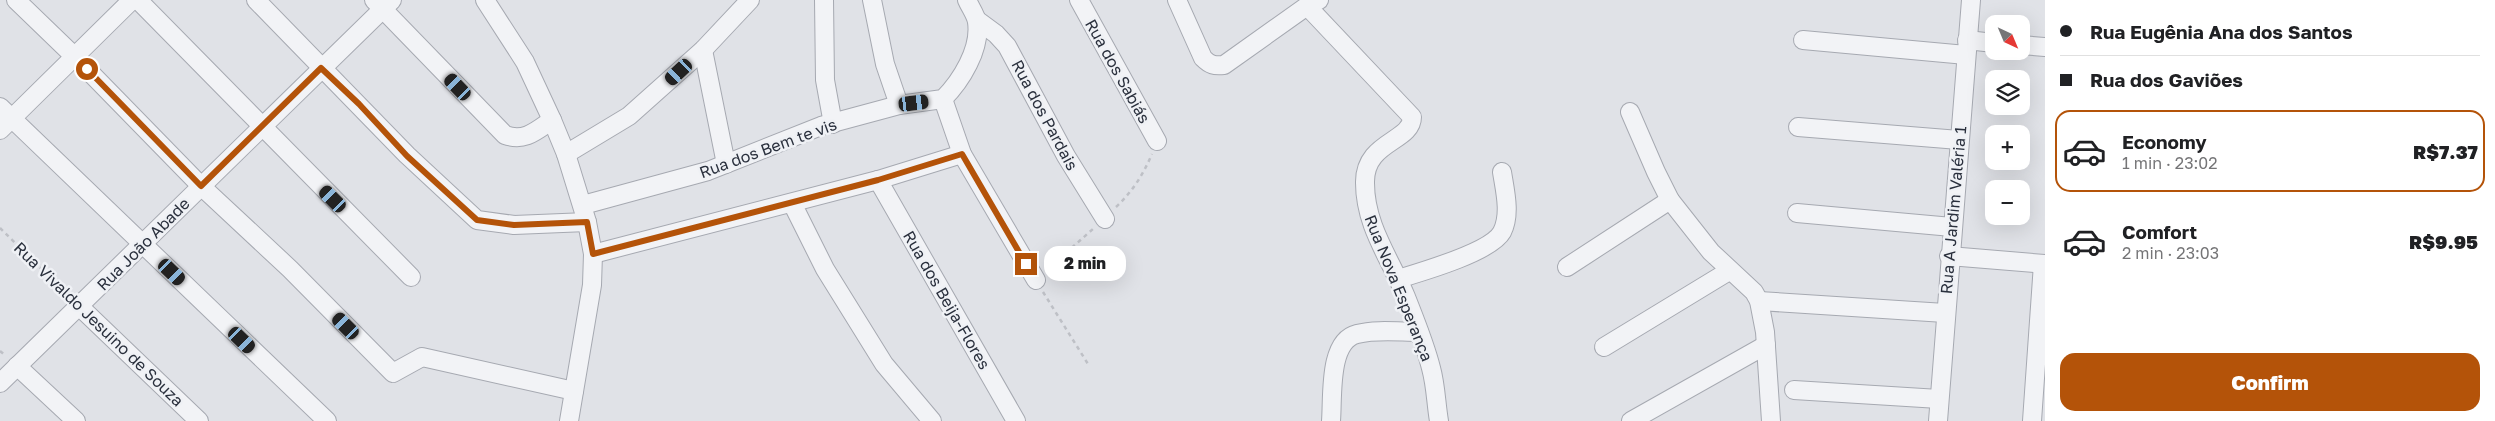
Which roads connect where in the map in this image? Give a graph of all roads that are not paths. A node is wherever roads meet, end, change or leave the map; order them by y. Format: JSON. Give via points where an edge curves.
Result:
{"nodes":[{"id":1,"x":16,"y":0,"type":"edge"},
{"id":2,"x":132,"y":0,"type":"edge"},
{"id":3,"x":138,"y":0,"type":"edge"},
{"id":4,"x":256,"y":0,"type":"edge"},
{"id":5,"x":486,"y":0,"type":"edge"},
{"id":6,"x":750,"y":0,"type":"edge"},
{"id":7,"x":824,"y":0,"type":"edge"},
{"id":8,"x":872,"y":0,"type":"edge"},
{"id":9,"x":968,"y":0,"type":"edge"},
{"id":10,"x":1079,"y":0,"type":"edge"},
{"id":11,"x":1177,"y":0,"type":"edge"},
{"id":12,"x":1971,"y":0,"type":"edge"},
{"id":13,"x":383,"y":3,"type":"edge"},
{"id":14,"x":1313,"y":3,"type":"edge"},
{"id":15,"x":977,"y":20,"type":"junction"},
{"id":16,"x":1803,"y":40,"type":"dead end"},
{"id":17,"x":1985,"y":45,"type":"edge"},
{"id":18,"x":2030,"y":46,"type":"edge"},
{"id":19,"x":2045,"y":47,"type":"edge"},
{"id":20,"x":1967,"y":48,"type":"junction"},
{"id":21,"x":703,"y":50,"type":"junction"},
{"id":22,"x":74,"y":56,"type":"junction"},
{"id":23,"x":321,"y":68,"type":"junction"},
{"id":24,"x":943,"y":99,"type":"junction"},
{"id":25,"x":899,"y":105,"type":"junction"},
{"id":26,"x":1630,"y":112,"type":"dead end"},
{"id":27,"x":4,"y":119,"type":"edge"},
{"id":28,"x":552,"y":120,"type":"junction"},
{"id":29,"x":833,"y":124,"type":"junction"},
{"id":30,"x":1798,"y":127,"type":"dead end"},
{"id":31,"x":262,"y":128,"type":"junction"},
{"id":32,"x":1959,"y":140,"type":"junction"},
{"id":33,"x":1157,"y":141,"type":"dead end"},
{"id":34,"x":566,"y":154,"type":"junction"},
{"id":35,"x":962,"y":154,"type":"junction"},
{"id":36,"x":726,"y":164,"type":"junction"},
{"id":37,"x":1502,"y":172,"type":"dead end"},
{"id":38,"x":878,"y":180,"type":"junction"},
{"id":39,"x":201,"y":186,"type":"junction"},
{"id":40,"x":1670,"y":200,"type":"junction"},
{"id":41,"x":792,"y":203,"type":"junction"},
{"id":42,"x":583,"y":205,"type":"junction"},
{"id":43,"x":1797,"y":213,"type":"dead end"},
{"id":44,"x":1104,"y":218,"type":"dead end"},
{"id":45,"x":587,"y":222,"type":"junction"},
{"id":46,"x":1952,"y":226,"type":"junction"},
{"id":47,"x":144,"y":245,"type":"junction"},
{"id":48,"x":593,"y":254,"type":"junction"},
{"id":49,"x":1949,"y":256,"type":"junction"},
{"id":50,"x":2044,"y":264,"type":"edge"},
{"id":51,"x":1567,"y":267,"type":"dead end"},
{"id":52,"x":1729,"y":271,"type":"junction"},
{"id":53,"x":411,"y":277,"type":"dead end"},
{"id":54,"x":1398,"y":279,"type":"junction"},
{"id":55,"x":1036,"y":280,"type":"road end"},
{"id":56,"x":1759,"y":301,"type":"junction"},
{"id":57,"x":80,"y":307,"type":"junction"},
{"id":58,"x":1945,"y":313,"type":"junction"},
{"id":59,"x":1419,"y":332,"type":"junction"},
{"id":60,"x":1766,"y":345,"type":"junction"},
{"id":61,"x":1604,"y":347,"type":"dead end"},
{"id":62,"x":17,"y":366,"type":"junction"},
{"id":63,"x":0,"y":383,"type":"edge"},
{"id":64,"x":1794,"y":390,"type":"dead end"},
{"id":65,"x":574,"y":391,"type":"junction"},
{"id":66,"x":1939,"y":399,"type":"junction"},
{"id":67,"x":76,"y":421,"type":"edge"},
{"id":68,"x":199,"y":421,"type":"edge"},
{"id":69,"x":327,"y":421,"type":"edge"},
{"id":70,"x":569,"y":421,"type":"edge"},
{"id":71,"x":932,"y":421,"type":"edge"},
{"id":72,"x":1016,"y":421,"type":"edge"},
{"id":73,"x":1331,"y":421,"type":"edge"},
{"id":74,"x":1439,"y":421,"type":"edge"},
{"id":75,"x":1631,"y":421,"type":"edge"},
{"id":76,"x":1771,"y":421,"type":"edge"},
{"id":77,"x":1938,"y":421,"type":"edge"},
{"id":78,"x":2032,"y":421,"type":"edge"}],
"edges":[{"from":1,"to":22,"type":"street"},
{"from":2,"to":22,"type":"street"},
{"from":3,"to":31,"type":"street"},
{"from":4,"to":23,"type":"street"},
{"from":5,"to":28,"type":"street","via":[[525,62]]},
{"from":6,"to":21,"type":"street"},
{"from":7,"to":29,"type":"street","via":[[825,80]]},
{"from":8,"to":25,"type":"street","via":[[885,64]]},
{"from":9,"to":15,"type":"street"},
{"from":10,"to":33,"type":"street","name":"Rua dos Sabiás"},
{"from":11,"to":14,"type":"street","via":[[1203,58],[1213,66],[1224,65]]},
{"from":12,"to":20,"type":"street","name":"Rua A Jardim Valéria 1"},
{"from":13,"to":23,"type":"street","name":"Rua João Abade"},
{"from":13,"to":28,"type":"street","via":[[505,135],[519,139]]},
{"from":14,"to":54,"type":"street","name":"Rua Nova Esperança","via":[[1412,117],[1410,126],[1367,163],[1365,183],[1370,222]]},
{"from":15,"to":24,"type":"street","via":[[974,47],[967,66]]},
{"from":15,"to":44,"type":"street","name":"Rua dos Pardais","via":[[996,34],[1011,52],[1066,156]]},
{"from":16,"to":20,"type":"street"},
{"from":17,"to":20,"type":"street"},
{"from":18,"to":19,"type":"street"},
{"from":20,"to":32,"type":"street","name":"Rua A Jardim Valéria 1"},
{"from":21,"to":34,"type":"street","via":[[629,116]]},
{"from":21,"to":36,"type":"street"},
{"from":22,"to":27,"type":"street"},
{"from":22,"to":39,"type":"street"},
{"from":23,"to":31,"type":"street","name":"Rua João Abade"},
{"from":23,"to":45,"type":"street","via":[[407,156],[477,220],[514,225]]},
{"from":24,"to":25,"type":"street","name":"Rua dos Bem te vis"},
{"from":24,"to":35,"type":"street"},
{"from":25,"to":29,"type":"street","name":"Rua dos Bem te vis"},
{"from":26,"to":40,"type":"street"},
{"from":27,"to":47,"type":"street"},
{"from":28,"to":34,"type":"street"},
{"from":29,"to":36,"type":"street","name":"Rua dos Bem te vis","via":[[789,137]]},
{"from":30,"to":32,"type":"street"},
{"from":31,"to":39,"type":"street","name":"Rua João Abade"},
{"from":31,"to":53,"type":"street"},
{"from":32,"to":46,"type":"street","name":"Rua A Jardim Valéria 1"},
{"from":34,"to":42,"type":"street"},
{"from":35,"to":38,"type":"street"},
{"from":35,"to":55,"type":"street"},
{"from":36,"to":42,"type":"street","name":"Rua dos Bem te vis"},
{"from":37,"to":54,"type":"street","via":[[1507,199],[1506,218],[1497,240],[1457,259]]},
{"from":38,"to":41,"type":"street"},
{"from":38,"to":72,"type":"street","name":"Rua dos Beija-Flores"},
{"from":39,"to":47,"type":"street","name":"Rua João Abade"},
{"from":39,"to":65,"type":"street","via":[[290,269],[393,373],[422,357]]},
{"from":40,"to":51,"type":"street"},
{"from":40,"to":52,"type":"street"},
{"from":41,"to":48,"type":"street"},
{"from":41,"to":71,"type":"street","via":[[824,269],[884,364]]},
{"from":42,"to":45,"type":"street"},
{"from":43,"to":46,"type":"street"},
{"from":45,"to":48,"type":"street"},
{"from":46,"to":49,"type":"street","name":"Rua A Jardim Valéria 1"},
{"from":47,"to":57,"type":"street","name":"Rua João Abade"},
{"from":47,"to":69,"type":"street"},
{"from":48,"to":65,"type":"street","via":[[592,285]]},
{"from":49,"to":50,"type":"street"},
{"from":49,"to":58,"type":"street","name":"Rua A Jardim Valéria 1"},
{"from":50,"to":78,"type":"street"},
{"from":52,"to":56,"type":"street","via":[[1754,292]]},
{"from":52,"to":61,"type":"street"},
{"from":54,"to":59,"type":"street","name":"Rua Nova Esperança"},
{"from":56,"to":58,"type":"street"},
{"from":56,"to":60,"type":"street"},
{"from":57,"to":62,"type":"street","name":"Rua João Abade"},
{"from":57,"to":68,"type":"street","name":"Rua Vivaldo Jesuino de Souza"},
{"from":58,"to":66,"type":"street","name":"Rua A Jardim Valéria 1"},
{"from":59,"to":73,"type":"street","via":[[1358,334],[1345,340],[1338,350]]},
{"from":59,"to":74,"type":"street","name":"Rua Nova Esperança","via":[[1432,370]]},
{"from":60,"to":75,"type":"street"},
{"from":60,"to":76,"type":"street"},
{"from":62,"to":63,"type":"street","name":"Rua João Abade"},
{"from":62,"to":67,"type":"street"},
{"from":64,"to":66,"type":"street"},
{"from":65,"to":70,"type":"street"},
{"from":66,"to":77,"type":"street","name":"Rua A Jardim Valéria 1"}]}
